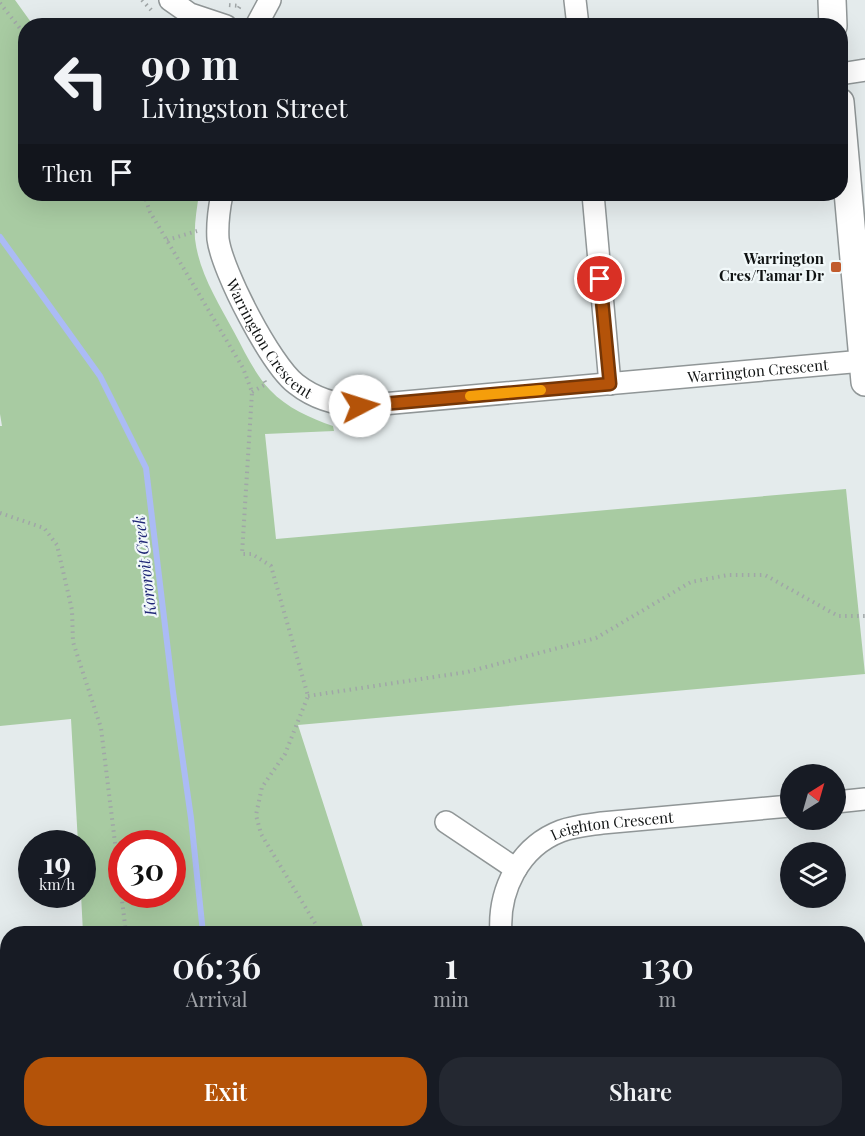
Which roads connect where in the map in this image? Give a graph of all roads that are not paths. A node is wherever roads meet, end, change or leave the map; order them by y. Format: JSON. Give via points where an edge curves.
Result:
{"nodes":[{"id":1,"x":170,"y":0,"type":"edge"},
{"id":2,"x":270,"y":0,"type":"edge"},
{"id":3,"x":575,"y":0,"type":"edge"},
{"id":4,"x":832,"y":0,"type":"edge"},
{"id":5,"x":202,"y":18,"type":"edge"},
{"id":6,"x":260,"y":18,"type":"edge"},
{"id":7,"x":577,"y":18,"type":"edge"},
{"id":8,"x":833,"y":18,"type":"edge"},
{"id":9,"x":865,"y":57,"type":"edge"},
{"id":10,"x":848,"y":58,"type":"edge"},
{"id":11,"x":865,"y":70,"type":"edge"},
{"id":12,"x":848,"y":73,"type":"edge"},
{"id":13,"x":848,"y":192,"type":"edge"},
{"id":14,"x":221,"y":201,"type":"edge"},
{"id":15,"x":594,"y":201,"type":"edge"},
{"id":16,"x":864,"y":372,"type":"edge"},
{"id":17,"x":610,"y":384,"type":"junction"},
{"id":18,"x":865,"y":799,"type":"edge"},
{"id":19,"x":846,"y":801,"type":"edge"},
{"id":20,"x":780,"y":807,"type":"edge"},
{"id":21,"x":446,"y":822,"type":"dead end"},
{"id":22,"x":516,"y":868,"type":"junction"},
{"id":23,"x":501,"y":926,"type":"edge"}],
"edges":[{"from":1,"to":5,"type":"street"},
{"from":2,"to":6,"type":"street"},
{"from":3,"to":7,"type":"street"},
{"from":4,"to":8,"type":"street"},
{"from":9,"to":10,"type":"street"},
{"from":11,"to":12,"type":"street"},
{"from":13,"to":16,"type":"street"},
{"from":14,"to":17,"type":"street","name":"Warrington Crescent","via":[[218,241],[227,271],[277,364],[296,384],[327,402],[360,406]]},
{"from":15,"to":17,"type":"street"},
{"from":16,"to":17,"type":"street","name":"Warrington Crescent"},
{"from":18,"to":19,"type":"street"},
{"from":20,"to":22,"type":"street","name":"Leighton Crescent","via":[[578,826],[542,842]]},
{"from":21,"to":22,"type":"street"},
{"from":22,"to":23,"type":"street","name":"Leighton Crescent","via":[[503,897]]}]}
